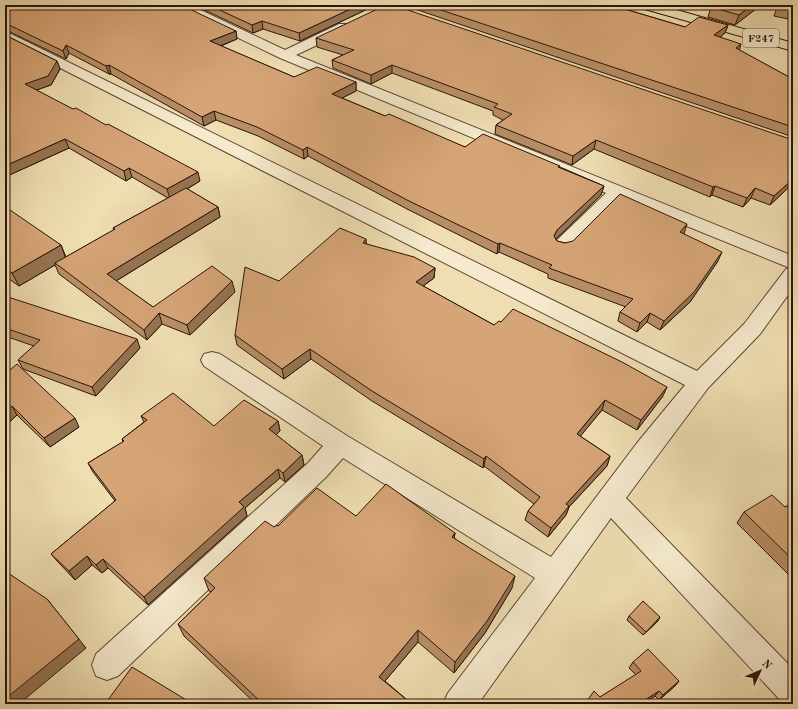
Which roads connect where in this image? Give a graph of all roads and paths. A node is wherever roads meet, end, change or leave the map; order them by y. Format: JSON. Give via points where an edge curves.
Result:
{"nodes":[{"id":1,"x":180,"y":5,"type":"edge"},
{"id":2,"x":645,"y":5,"type":"edge"},
{"id":3,"x":685,"y":5,"type":"edge"},
{"id":4,"x":740,"y":20,"type":"junction"},
{"id":5,"x":354,"y":22,"type":"edge"},
{"id":6,"x":730,"y":29,"type":"junction"},
{"id":7,"x":793,"y":34,"type":"edge"},
{"id":8,"x":5,"y":35,"type":"edge"},
{"id":9,"x":793,"y":47,"type":"edge"},
{"id":10,"x":285,"y":55,"type":"junction"},
{"id":11,"x":618,"y":191,"type":"junction"},
{"id":12,"x":563,"y":245,"type":"edge"},
{"id":13,"x":793,"y":263,"type":"edge"},
{"id":14,"x":793,"y":274,"type":"edge"},
{"id":15,"x":212,"y":360,"type":"dead end"},
{"id":16,"x":700,"y":382,"type":"junction"},
{"id":17,"x":340,"y":444,"type":"junction"},
{"id":18,"x":610,"y":499,"type":"junction"},
{"id":19,"x":554,"y":574,"type":"junction"},
{"id":20,"x":107,"y":665,"type":"dead end"},
{"id":21,"x":793,"y":692,"type":"edge"},
{"id":22,"x":459,"y":704,"type":"edge"}],
"edges":[{"from":1,"to":10,"type":"street"},
{"from":2,"to":6,"type":"main road","number":"F247"},
{"from":3,"to":4,"type":"main road","number":"F247"},
{"from":4,"to":6,"type":"main road"},
{"from":4,"to":7,"type":"main road","number":"F247"},
{"from":5,"to":10,"type":"street"},
{"from":6,"to":9,"type":"main road","number":"F247"},
{"from":8,"to":16,"type":"street"},
{"from":10,"to":11,"type":"street"},
{"from":11,"to":12,"type":"street"},
{"from":11,"to":13,"type":"street"},
{"from":14,"to":16,"type":"street","via":[[752,329]]},
{"from":15,"to":17,"type":"street"},
{"from":16,"to":18,"type":"street"},
{"from":17,"to":19,"type":"street"},
{"from":17,"to":20,"type":"street","via":[[317,470]]},
{"from":18,"to":19,"type":"street"},
{"from":18,"to":21,"type":"street"},
{"from":19,"to":22,"type":"street"}]}
